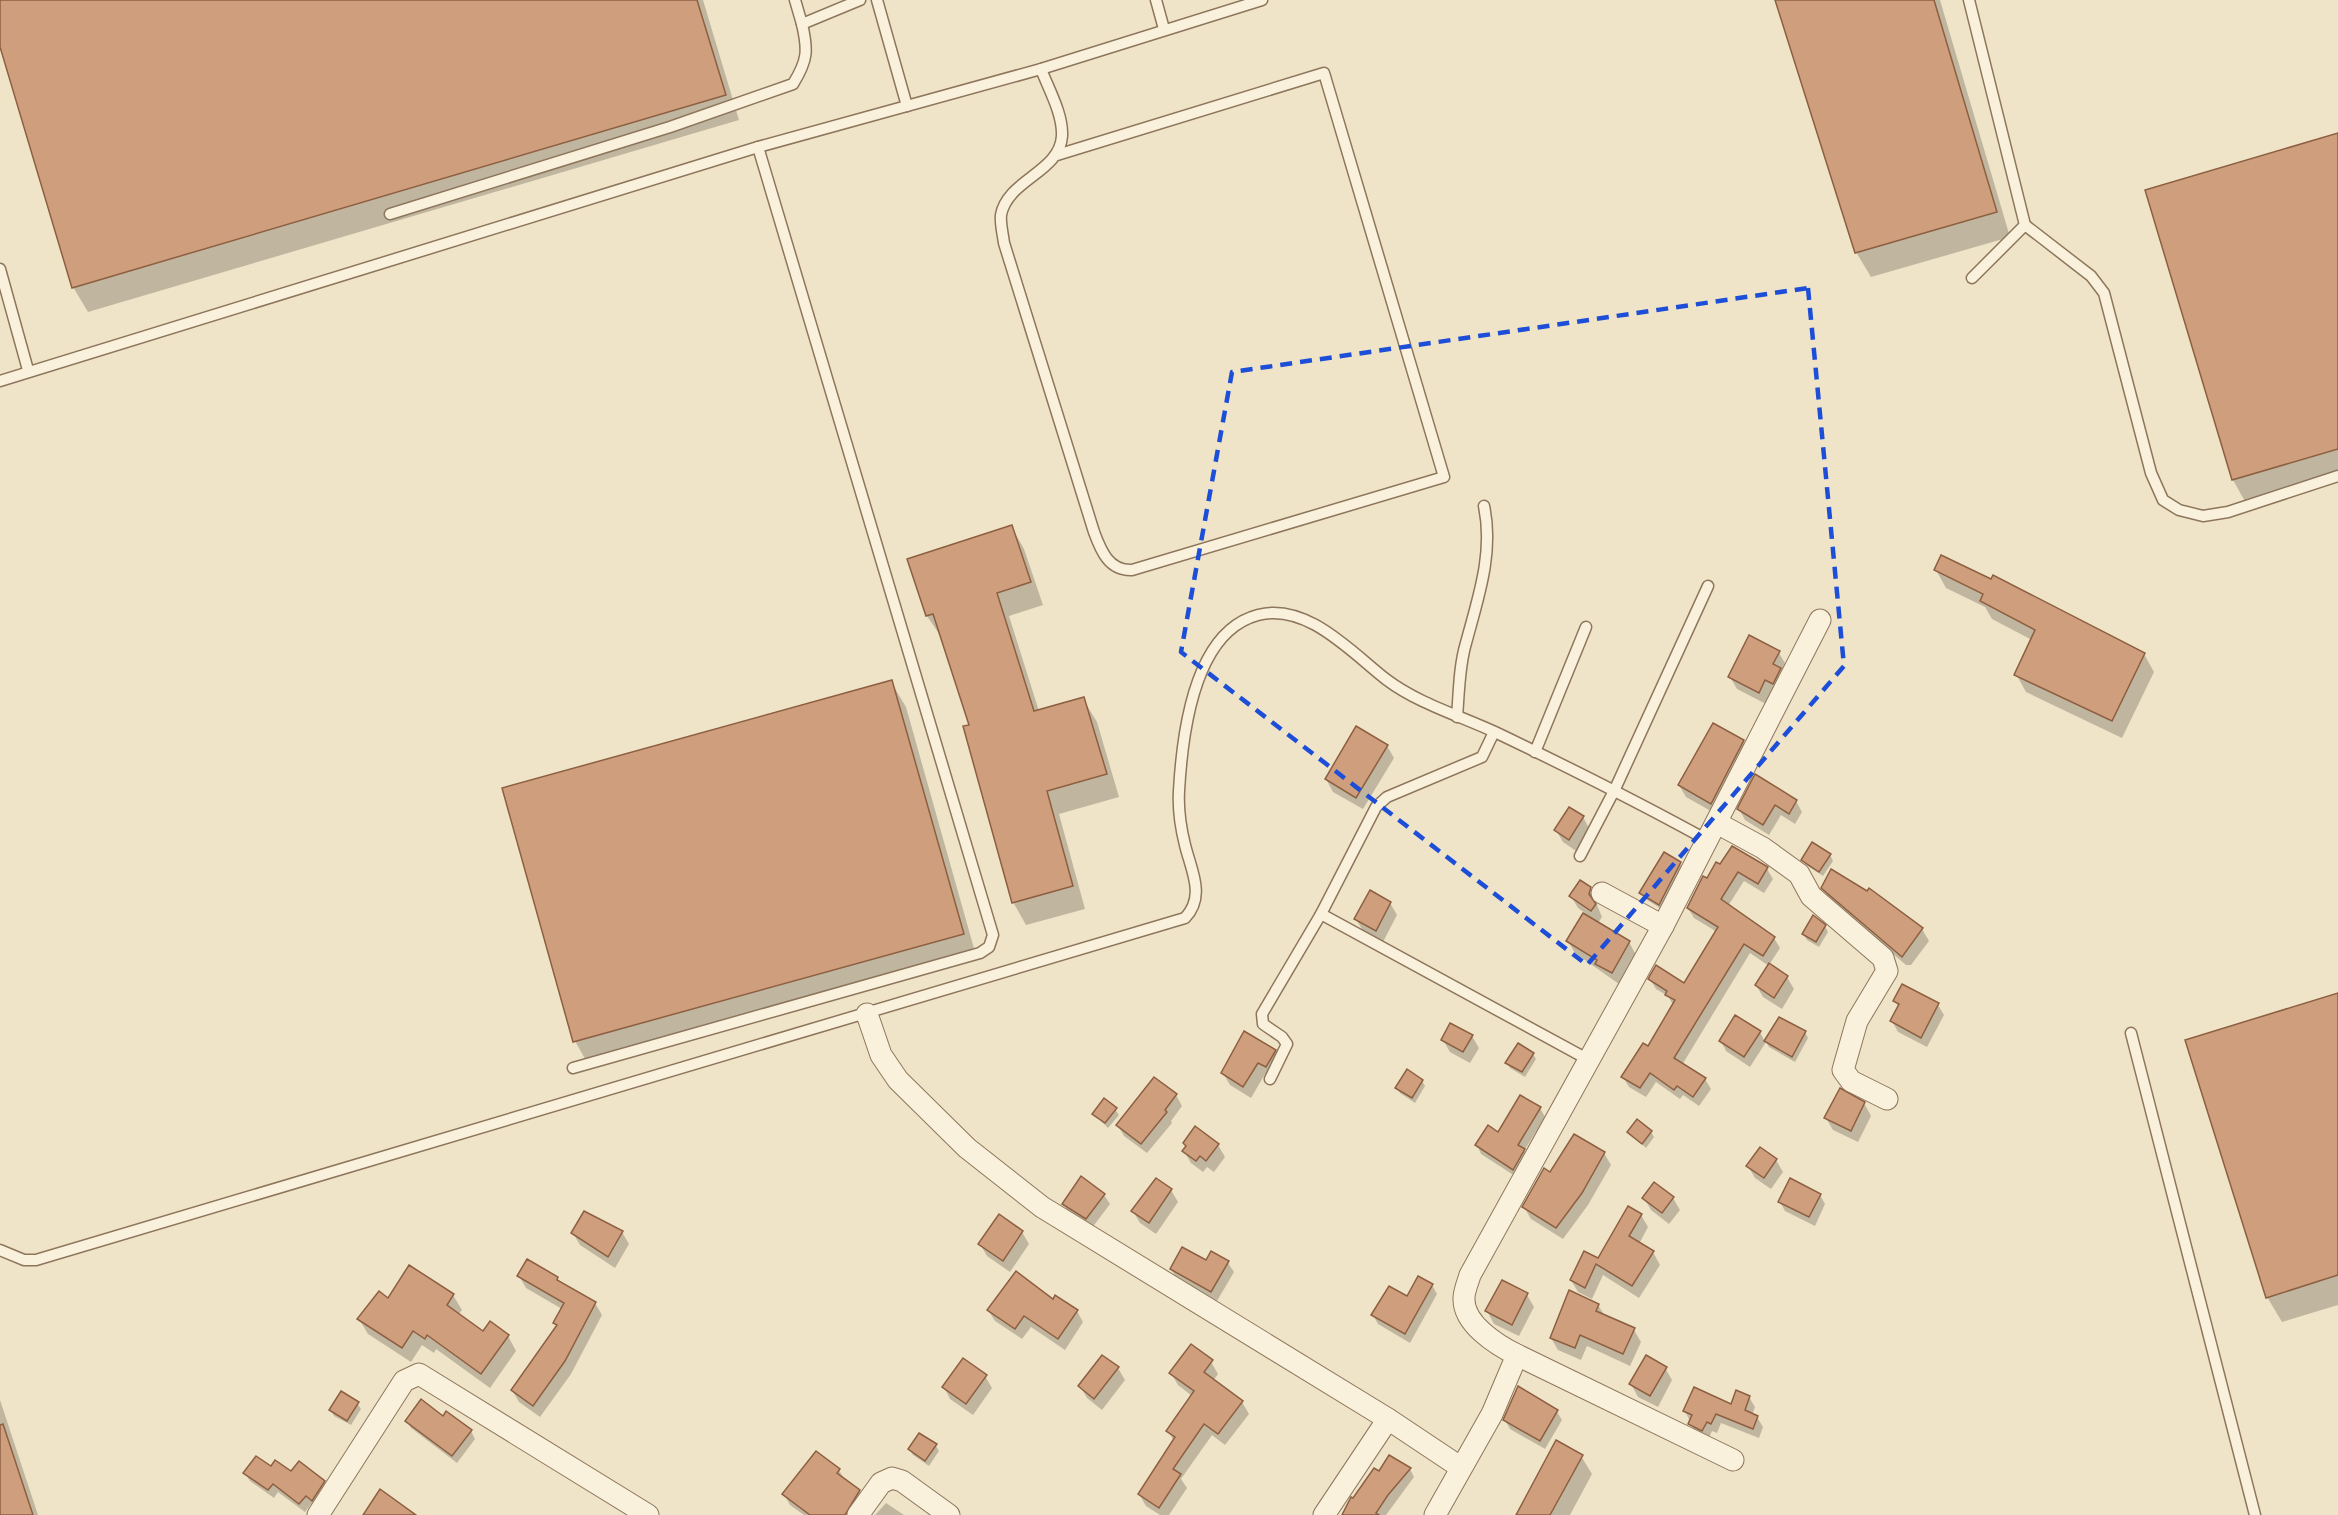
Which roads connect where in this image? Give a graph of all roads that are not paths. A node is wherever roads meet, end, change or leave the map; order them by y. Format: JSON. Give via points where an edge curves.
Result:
{"nodes":[{"id":1,"x":795,"y":0,"type":"edge"},
{"id":2,"x":860,"y":0,"type":"edge"},
{"id":3,"x":877,"y":0,"type":"edge"},
{"id":4,"x":1156,"y":0,"type":"edge"},
{"id":5,"x":1262,"y":0,"type":"edge"},
{"id":6,"x":1969,"y":0,"type":"edge"},
{"id":7,"x":802,"y":24,"type":"junction"},
{"id":8,"x":1164,"y":29,"type":"junction"},
{"id":9,"x":1041,"y":69,"type":"junction"},
{"id":10,"x":907,"y":106,"type":"junction"},
{"id":11,"x":758,"y":147,"type":"junction"},
{"id":12,"x":1057,"y":155,"type":"junction"},
{"id":13,"x":390,"y":214,"type":"dead end"},
{"id":14,"x":2025,"y":225,"type":"junction"},
{"id":15,"x":0,"y":269,"type":"edge"},
{"id":16,"x":1972,"y":278,"type":"dead end"},
{"id":17,"x":28,"y":370,"type":"junction"},
{"id":18,"x":0,"y":381,"type":"edge"},
{"id":19,"x":2338,"y":476,"type":"edge"},
{"id":20,"x":1484,"y":506,"type":"dead end"},
{"id":21,"x":1708,"y":586,"type":"dead end"},
{"id":22,"x":1820,"y":620,"type":"dead end"},
{"id":23,"x":1586,"y":627,"type":"dead end"},
{"id":24,"x":1457,"y":717,"type":"junction"},
{"id":25,"x":1494,"y":732,"type":"junction"},
{"id":26,"x":1534,"y":752,"type":"junction"},
{"id":27,"x":1615,"y":789,"type":"junction"},
{"id":28,"x":1712,"y":832,"type":"junction"},
{"id":29,"x":1580,"y":856,"type":"dead end"},
{"id":30,"x":1602,"y":893,"type":"dead end"},
{"id":31,"x":1321,"y":914,"type":"junction"},
{"id":32,"x":1663,"y":926,"type":"junction"},
{"id":33,"x":867,"y":1014,"type":"junction"},
{"id":34,"x":2131,"y":1033,"type":"dead end"},
{"id":35,"x":1589,"y":1060,"type":"junction"},
{"id":36,"x":573,"y":1068,"type":"dead end"},
{"id":37,"x":1270,"y":1079,"type":"dead end"},
{"id":38,"x":1887,"y":1099,"type":"dead end"},
{"id":39,"x":0,"y":1250,"type":"edge"},
{"id":40,"x":1517,"y":1355,"type":"junction"},
{"id":41,"x":1388,"y":1419,"type":"junction"},
{"id":42,"x":1733,"y":1460,"type":"dead end"},
{"id":43,"x":1460,"y":1467,"type":"junction"},
{"id":44,"x":318,"y":1515,"type":"edge"},
{"id":45,"x":648,"y":1515,"type":"edge"},
{"id":46,"x":858,"y":1515,"type":"edge"},
{"id":47,"x":949,"y":1515,"type":"edge"},
{"id":48,"x":1324,"y":1515,"type":"edge"},
{"id":49,"x":1436,"y":1515,"type":"edge"},
{"id":50,"x":2255,"y":1515,"type":"edge"}],
"edges":[{"from":1,"to":7,"type":"lane"},
{"from":2,"to":7,"type":"lane"},
{"from":3,"to":10,"type":"lane"},
{"from":4,"to":8,"type":"lane"},
{"from":5,"to":8,"type":"lane"},
{"from":6,"to":14,"type":"lane"},
{"from":7,"to":13,"type":"lane","via":[[808,50],[793,84],[670,127]]},
{"from":8,"to":9,"type":"lane"},
{"from":9,"to":10,"type":"lane"},
{"from":9,"to":12,"type":"lane","via":[[1060,120],[1062,138]]},
{"from":10,"to":11,"type":"lane"},
{"from":11,"to":17,"type":"lane"},
{"from":11,"to":36,"type":"lane","via":[[993,935],[989,947],[980,953]]},
{"from":12,"to":12,"type":"lane","via":[[1009,197],[1001,216],[1004,243],[1094,532],[1109,563],[1132,570],[1444,477],[1324,73]]},
{"from":14,"to":16,"type":"lane"},
{"from":14,"to":19,"type":"lane","via":[[2091,276],[2104,293],[2151,473],[2163,500],[2203,516],[2228,512]]},
{"from":15,"to":17,"type":"lane"},
{"from":17,"to":18,"type":"lane"},
{"from":20,"to":24,"type":"lane","via":[[1486,562],[1480,599],[1465,644]]},
{"from":21,"to":27,"type":"lane"},
{"from":22,"to":28,"type":"street"},
{"from":23,"to":26,"type":"lane"},
{"from":24,"to":25,"type":"lane"},
{"from":24,"to":33,"type":"lane","via":[[1390,682],[1313,624],[1283,613],[1257,615],[1238,625],[1216,646],[1189,707],[1178,799],[1196,893],[1192,911],[1185,918]]},
{"from":25,"to":26,"type":"lane"},
{"from":25,"to":31,"type":"lane","via":[[1482,757],[1380,801]]},
{"from":26,"to":27,"type":"lane"},
{"from":27,"to":28,"type":"lane"},
{"from":27,"to":29,"type":"lane"},
{"from":28,"to":32,"type":"street"},
{"from":28,"to":38,"type":"street","via":[[1763,848],[1799,874],[1811,896],[1887,963],[1887,971],[1857,1021],[1843,1064],[1851,1081]]},
{"from":30,"to":32,"type":"street"},
{"from":31,"to":35,"type":"lane"},
{"from":31,"to":37,"type":"lane","via":[[1262,1014],[1263,1024],[1287,1044]]},
{"from":32,"to":35,"type":"street"},
{"from":33,"to":39,"type":"lane","via":[[36,1260],[24,1260]]},
{"from":33,"to":41,"type":"street","via":[[881,1055],[898,1080],[967,1148],[1042,1207]]},
{"from":34,"to":50,"type":"lane"},
{"from":35,"to":40,"type":"street","via":[[1470,1275],[1464,1299],[1471,1320],[1499,1346]]},
{"from":40,"to":42,"type":"street"},
{"from":40,"to":43,"type":"street","via":[[1492,1414]]},
{"from":41,"to":43,"type":"street"},
{"from":41,"to":48,"type":"street"},
{"from":43,"to":49,"type":"street"},
{"from":44,"to":45,"type":"street","via":[[404,1381],[419,1374]]},
{"from":46,"to":47,"type":"street","via":[[881,1484],[892,1478]]}]}
